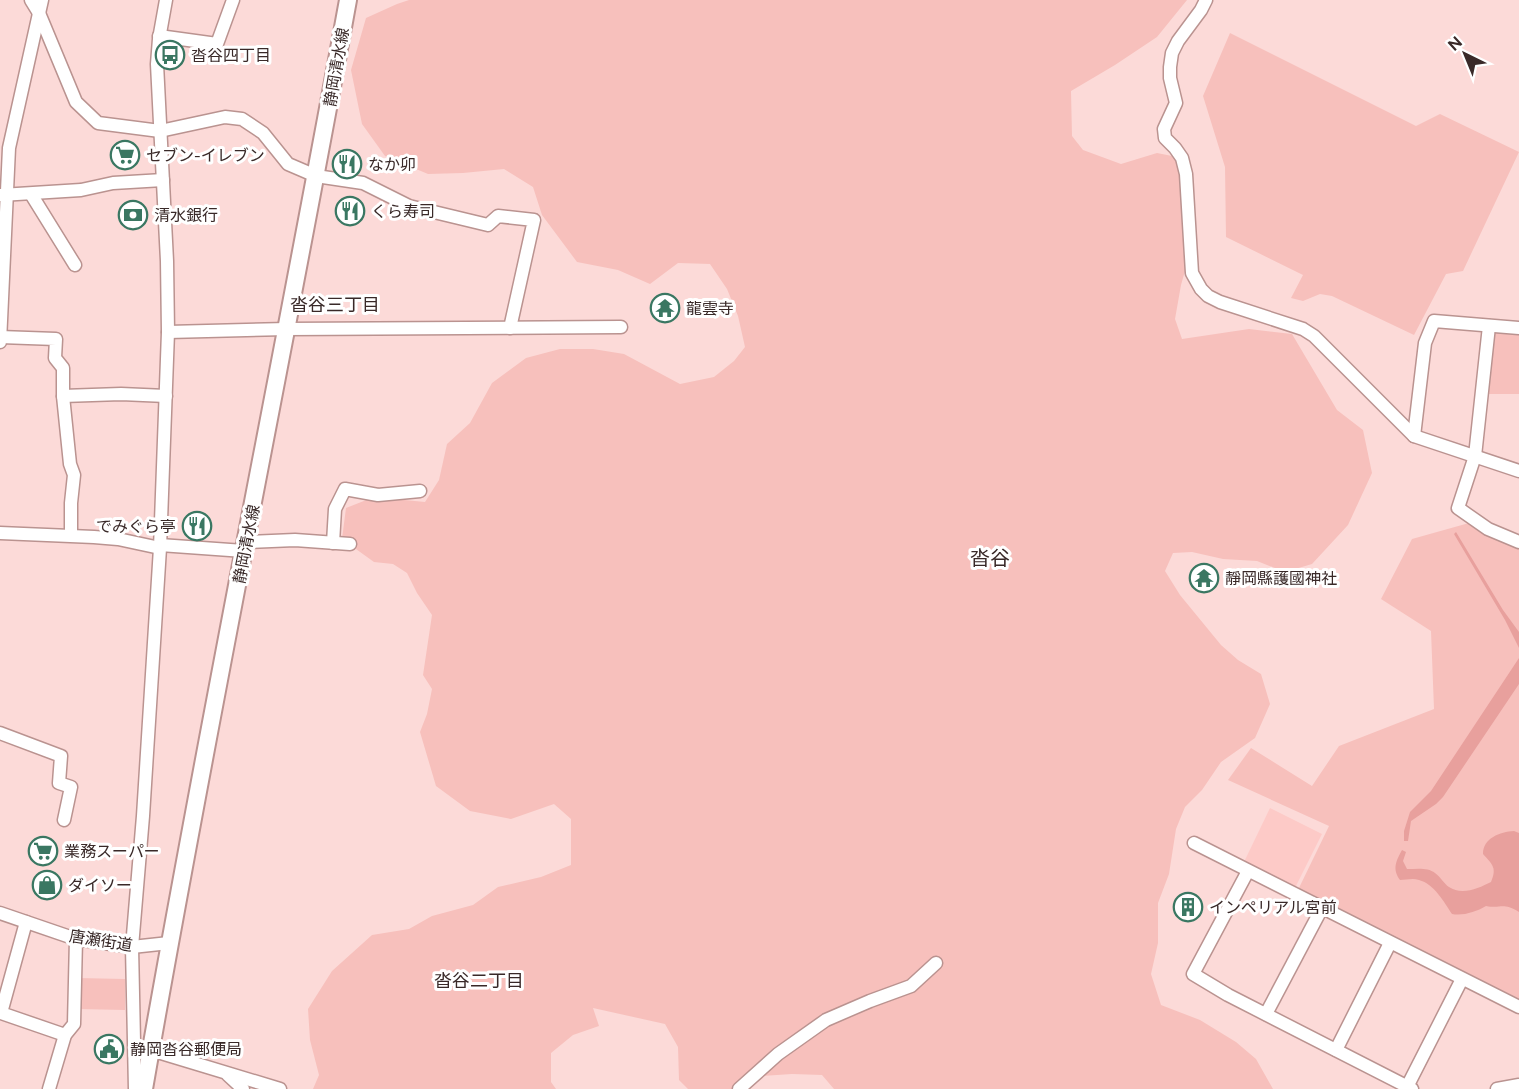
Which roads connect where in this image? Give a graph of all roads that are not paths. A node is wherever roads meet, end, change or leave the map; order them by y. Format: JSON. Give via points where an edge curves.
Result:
{"nodes":[{"id":1,"x":31,"y":0,"type":"edge"},
{"id":2,"x":42,"y":0,"type":"edge"},
{"id":3,"x":166,"y":0,"type":"edge"},
{"id":4,"x":233,"y":0,"type":"edge"},
{"id":5,"x":348,"y":0,"type":"edge"},
{"id":6,"x":1206,"y":0,"type":"edge"},
{"id":7,"x":39,"y":14,"type":"junction"},
{"id":8,"x":159,"y":36,"type":"junction"},
{"id":9,"x":160,"y":132,"type":"junction"},
{"id":10,"x":316,"y":176,"type":"junction"},
{"id":11,"x":163,"y":180,"type":"junction"},
{"id":12,"x":31,"y":194,"type":"junction"},
{"id":13,"x":4,"y":195,"type":"edge"},
{"id":14,"x":3,"y":220,"type":"edge"},
{"id":15,"x":75,"y":265,"type":"dead end"},
{"id":16,"x":2,"y":277,"type":"edge"},
{"id":17,"x":1489,"y":326,"type":"junction"},
{"id":18,"x":621,"y":327,"type":"dead end"},
{"id":19,"x":510,"y":328,"type":"junction"},
{"id":20,"x":1519,"y":328,"type":"edge"},
{"id":21,"x":287,"y":329,"type":"junction"},
{"id":22,"x":168,"y":332,"type":"junction"},
{"id":23,"x":0,"y":337,"type":"edge"},
{"id":24,"x":0,"y":342,"type":"edge"},
{"id":25,"x":63,"y":396,"type":"junction"},
{"id":26,"x":166,"y":396,"type":"junction"},
{"id":27,"x":1414,"y":436,"type":"junction"},
{"id":28,"x":1475,"y":456,"type":"junction"},
{"id":29,"x":1519,"y":471,"type":"edge"},
{"id":30,"x":420,"y":491,"type":"dead end"},
{"id":31,"x":0,"y":533,"type":"edge"},
{"id":32,"x":71,"y":535,"type":"junction"},
{"id":33,"x":1519,"y":542,"type":"edge"},
{"id":34,"x":333,"y":543,"type":"junction"},
{"id":35,"x":350,"y":544,"type":"dead end"},
{"id":36,"x":160,"y":546,"type":"junction"},
{"id":37,"x":245,"y":547,"type":"junction"},
{"id":38,"x":0,"y":733,"type":"edge"},
{"id":39,"x":64,"y":820,"type":"dead end"},
{"id":40,"x":1194,"y":843,"type":"dead end"},
{"id":41,"x":1248,"y":871,"type":"junction"},
{"id":42,"x":1322,"y":908,"type":"junction"},
{"id":43,"x":0,"y":913,"type":"edge"},
{"id":44,"x":26,"y":922,"type":"junction"},
{"id":45,"x":76,"y":939,"type":"junction"},
{"id":46,"x":1390,"y":943,"type":"junction"},
{"id":47,"x":170,"y":944,"type":"junction"},
{"id":48,"x":132,"y":947,"type":"junction"},
{"id":49,"x":936,"y":963,"type":"dead end"},
{"id":50,"x":1462,"y":979,"type":"junction"},
{"id":51,"x":1519,"y":1007,"type":"edge"},
{"id":52,"x":1266,"y":1014,"type":"junction"},
{"id":53,"x":65,"y":1035,"type":"junction"},
{"id":54,"x":151,"y":1050,"type":"junction"},
{"id":55,"x":1336,"y":1050,"type":"junction"},
{"id":56,"x":228,"y":1074,"type":"junction"},
{"id":57,"x":1518,"y":1086,"type":"edge"},
{"id":58,"x":1409,"y":1088,"type":"edge"},
{"id":59,"x":49,"y":1089,"type":"edge"},
{"id":60,"x":135,"y":1089,"type":"edge"},
{"id":61,"x":144,"y":1089,"type":"edge"},
{"id":62,"x":243,"y":1089,"type":"edge"},
{"id":63,"x":280,"y":1089,"type":"edge"},
{"id":64,"x":739,"y":1089,"type":"edge"},
{"id":65,"x":1497,"y":1089,"type":"edge"}],
"edges":[{"from":1,"to":7,"type":"street"},
{"from":2,"to":7,"type":"street"},
{"from":3,"to":8,"type":"street"},
{"from":4,"to":8,"type":"street","via":[[217,44]]},
{"from":5,"to":10,"type":"main road","name":"静岡清水線"},
{"from":6,"to":27,"type":"street","via":[[1172,53],[1170,78],[1176,103],[1164,129],[1165,138],[1182,158],[1186,174],[1192,273],[1208,296],[1314,336]]},
{"from":7,"to":9,"type":"street","via":[[76,102],[98,123]]},
{"from":7,"to":13,"type":"street","via":[[9,148]]},
{"from":8,"to":9,"type":"street"},
{"from":9,"to":10,"type":"street","via":[[225,117],[242,119],[263,133],[288,164]]},
{"from":9,"to":11,"type":"street"},
{"from":10,"to":19,"type":"street","via":[[363,183],[410,206],[488,225],[498,216],[534,220]]},
{"from":10,"to":21,"type":"main road","name":"静岡清水線"},
{"from":11,"to":12,"type":"street"},
{"from":11,"to":22,"type":"street"},
{"from":12,"to":13,"type":"street"},
{"from":12,"to":15,"type":"street"},
{"from":13,"to":14,"type":"street"},
{"from":14,"to":16,"type":"street"},
{"from":16,"to":23,"type":"street"},
{"from":17,"to":20,"type":"street"},
{"from":17,"to":27,"type":"street","via":[[1434,321],[1425,343]]},
{"from":17,"to":28,"type":"street"},
{"from":18,"to":19,"type":"street"},
{"from":19,"to":21,"type":"street"},
{"from":21,"to":22,"type":"street"},
{"from":21,"to":37,"type":"main road","name":"静岡清水線"},
{"from":22,"to":26,"type":"street"},
{"from":23,"to":24,"type":"street"},
{"from":23,"to":25,"type":"street","via":[[56,339],[56,358],[63,368]]},
{"from":25,"to":26,"type":"street"},
{"from":25,"to":32,"type":"street","via":[[74,476]]},
{"from":26,"to":36,"type":"street"},
{"from":27,"to":28,"type":"street"},
{"from":28,"to":29,"type":"street"},
{"from":28,"to":33,"type":"street","via":[[1458,508],[1488,529]]},
{"from":30,"to":34,"type":"street","via":[[378,495],[345,489],[335,508]]},
{"from":31,"to":32,"type":"street"},
{"from":32,"to":36,"type":"street"},
{"from":34,"to":35,"type":"street"},
{"from":34,"to":37,"type":"street","via":[[295,540]]},
{"from":36,"to":37,"type":"street"},
{"from":36,"to":48,"type":"street"},
{"from":37,"to":47,"type":"main road","name":"静岡清水線"},
{"from":38,"to":39,"type":"street","via":[[61,756],[59,783],[71,787]]},
{"from":40,"to":41,"type":"street"},
{"from":41,"to":42,"type":"street"},
{"from":41,"to":52,"type":"street","via":[[1194,974]]},
{"from":42,"to":46,"type":"street"},
{"from":42,"to":52,"type":"street"},
{"from":43,"to":44,"type":"street","name":"唐瀬街道"},
{"from":44,"to":45,"type":"street","name":"唐瀬街道"},
{"from":44,"to":53,"type":"street","via":[[1,1013]]},
{"from":45,"to":48,"type":"street","name":"唐瀬街道"},
{"from":45,"to":53,"type":"street","via":[[74,1024]]},
{"from":46,"to":50,"type":"street"},
{"from":46,"to":55,"type":"street"},
{"from":47,"to":48,"type":"street","name":"唐瀬街道"},
{"from":47,"to":54,"type":"main road","name":"静岡清水線"},
{"from":48,"to":60,"type":"street"},
{"from":49,"to":64,"type":"street","via":[[911,986],[826,1020],[778,1054]]},
{"from":50,"to":51,"type":"street"},
{"from":50,"to":58,"type":"street"},
{"from":52,"to":55,"type":"street"},
{"from":53,"to":59,"type":"street"},
{"from":54,"to":56,"type":"street"},
{"from":54,"to":61,"type":"main road","name":"静岡清水線"},
{"from":55,"to":58,"type":"street"},
{"from":56,"to":62,"type":"street"},
{"from":56,"to":63,"type":"street"},
{"from":57,"to":65,"type":"street"}]}
